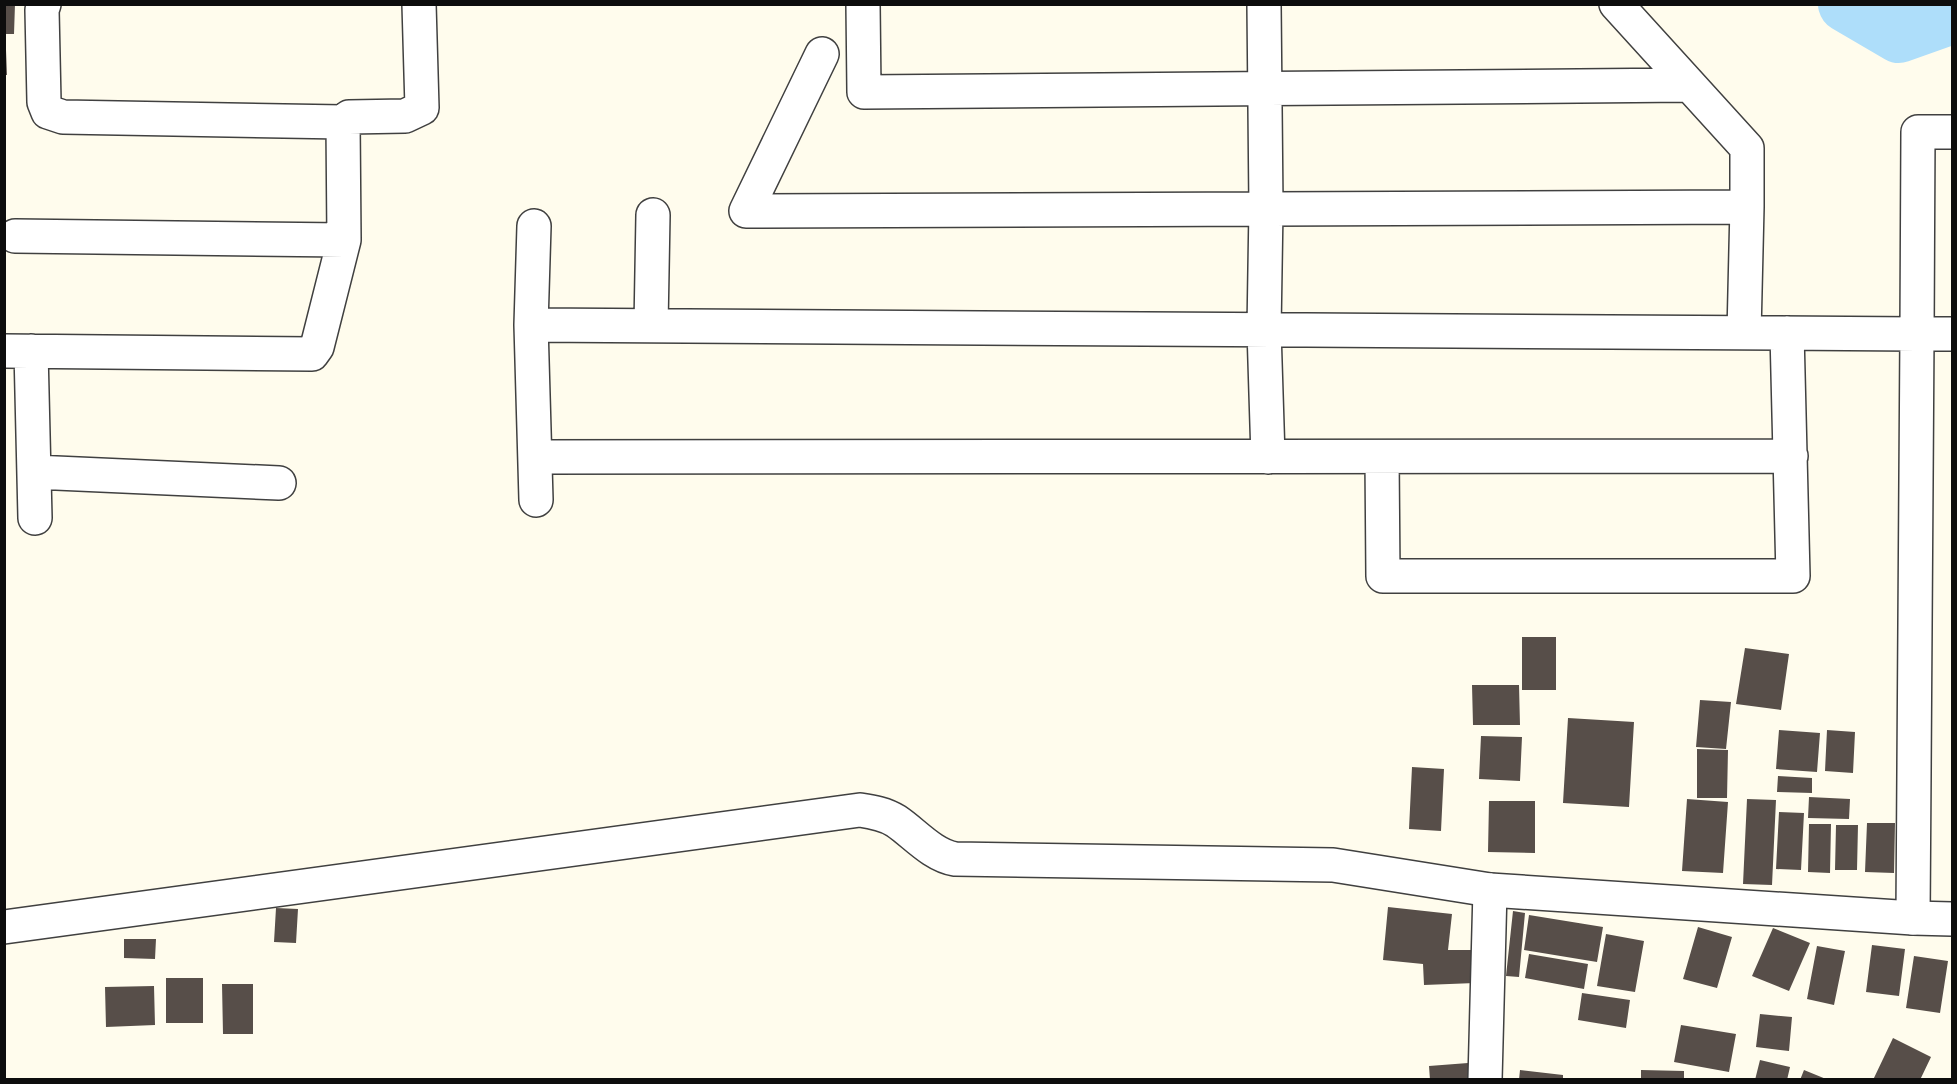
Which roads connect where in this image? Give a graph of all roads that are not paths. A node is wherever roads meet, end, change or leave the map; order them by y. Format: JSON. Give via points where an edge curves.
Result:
{"nodes":[{"id":1,"x":44,"y":4,"type":"edge"},
{"id":2,"x":419,"y":4,"type":"edge"},
{"id":3,"x":863,"y":4,"type":"edge"},
{"id":4,"x":1264,"y":4,"type":"edge"},
{"id":5,"x":1616,"y":4,"type":"edge"},
{"id":6,"x":822,"y":54,"type":"dead end"},
{"id":7,"x":1688,"y":85,"type":"junction"},
{"id":8,"x":1265,"y":89,"type":"junction"},
{"id":9,"x":343,"y":122,"type":"junction"},
{"id":10,"x":1953,"y":132,"type":"edge"},
{"id":11,"x":1748,"y":207,"type":"junction"},
{"id":12,"x":1266,"y":208,"type":"junction"},
{"id":13,"x":653,"y":215,"type":"dead end"},
{"id":14,"x":534,"y":226,"type":"dead end"},
{"id":15,"x":15,"y":236,"type":"dead end"},
{"id":16,"x":344,"y":240,"type":"junction"},
{"id":17,"x":531,"y":325,"type":"junction"},
{"id":18,"x":651,"y":326,"type":"junction"},
{"id":19,"x":1264,"y":330,"type":"junction"},
{"id":20,"x":1744,"y":333,"type":"junction"},
{"id":21,"x":1787,"y":333,"type":"junction"},
{"id":22,"x":1917,"y":334,"type":"junction"},
{"id":23,"x":1953,"y":334,"type":"edge"},
{"id":24,"x":18,"y":351,"type":"edge"},
{"id":25,"x":1268,"y":456,"type":"junction"},
{"id":26,"x":1382,"y":456,"type":"junction"},
{"id":27,"x":1791,"y":456,"type":"junction"},
{"id":28,"x":536,"y":457,"type":"junction"},
{"id":29,"x":34,"y":472,"type":"junction"},
{"id":30,"x":279,"y":483,"type":"dead end"},
{"id":31,"x":536,"y":500,"type":"dead end"},
{"id":32,"x":35,"y":518,"type":"dead end"},
{"id":33,"x":1490,"y":890,"type":"junction"},
{"id":34,"x":1913,"y":918,"type":"junction"},
{"id":35,"x":1953,"y":918,"type":"edge"},
{"id":36,"x":4,"y":927,"type":"edge"},
{"id":37,"x":1485,"y":1080,"type":"edge"}],
"edges":[{"from":1,"to":9,"type":"street","via":[[44,102],[48,112],[63,117]]},
{"from":2,"to":9,"type":"street","via":[[422,108],[405,116],[349,117]]},
{"from":3,"to":8,"type":"street","via":[[864,92]]},
{"from":4,"to":8,"type":"street"},
{"from":5,"to":7,"type":"street"},
{"from":6,"to":12,"type":"street","via":[[746,211]]},
{"from":7,"to":8,"type":"street"},
{"from":7,"to":11,"type":"street","via":[[1747,148]]},
{"from":8,"to":12,"type":"street"},
{"from":9,"to":16,"type":"street"},
{"from":10,"to":22,"type":"street","via":[[1918,132]]},
{"from":11,"to":12,"type":"street"},
{"from":11,"to":20,"type":"street"},
{"from":12,"to":19,"type":"street"},
{"from":13,"to":18,"type":"street"},
{"from":14,"to":17,"type":"street"},
{"from":15,"to":16,"type":"street"},
{"from":16,"to":24,"type":"street","via":[[312,354]]},
{"from":17,"to":18,"type":"street"},
{"from":17,"to":28,"type":"street"},
{"from":18,"to":19,"type":"street"},
{"from":19,"to":20,"type":"street"},
{"from":19,"to":25,"type":"street"},
{"from":20,"to":21,"type":"street"},
{"from":21,"to":22,"type":"street"},
{"from":21,"to":27,"type":"street"},
{"from":22,"to":23,"type":"street"},
{"from":22,"to":34,"type":"street"},
{"from":24,"to":29,"type":"street"},
{"from":25,"to":26,"type":"street"},
{"from":25,"to":28,"type":"street"},
{"from":26,"to":27,"type":"street"},
{"from":26,"to":27,"type":"street","via":[[1383,576],[1793,576]]},
{"from":28,"to":31,"type":"street"},
{"from":29,"to":30,"type":"street"},
{"from":29,"to":32,"type":"street"},
{"from":33,"to":34,"type":"street"},
{"from":33,"to":36,"type":"street","via":[[1333,866],[955,859],[938,853],[894,820],[878,812],[860,810]]},
{"from":33,"to":37,"type":"street"},
{"from":34,"to":35,"type":"street"}]}
